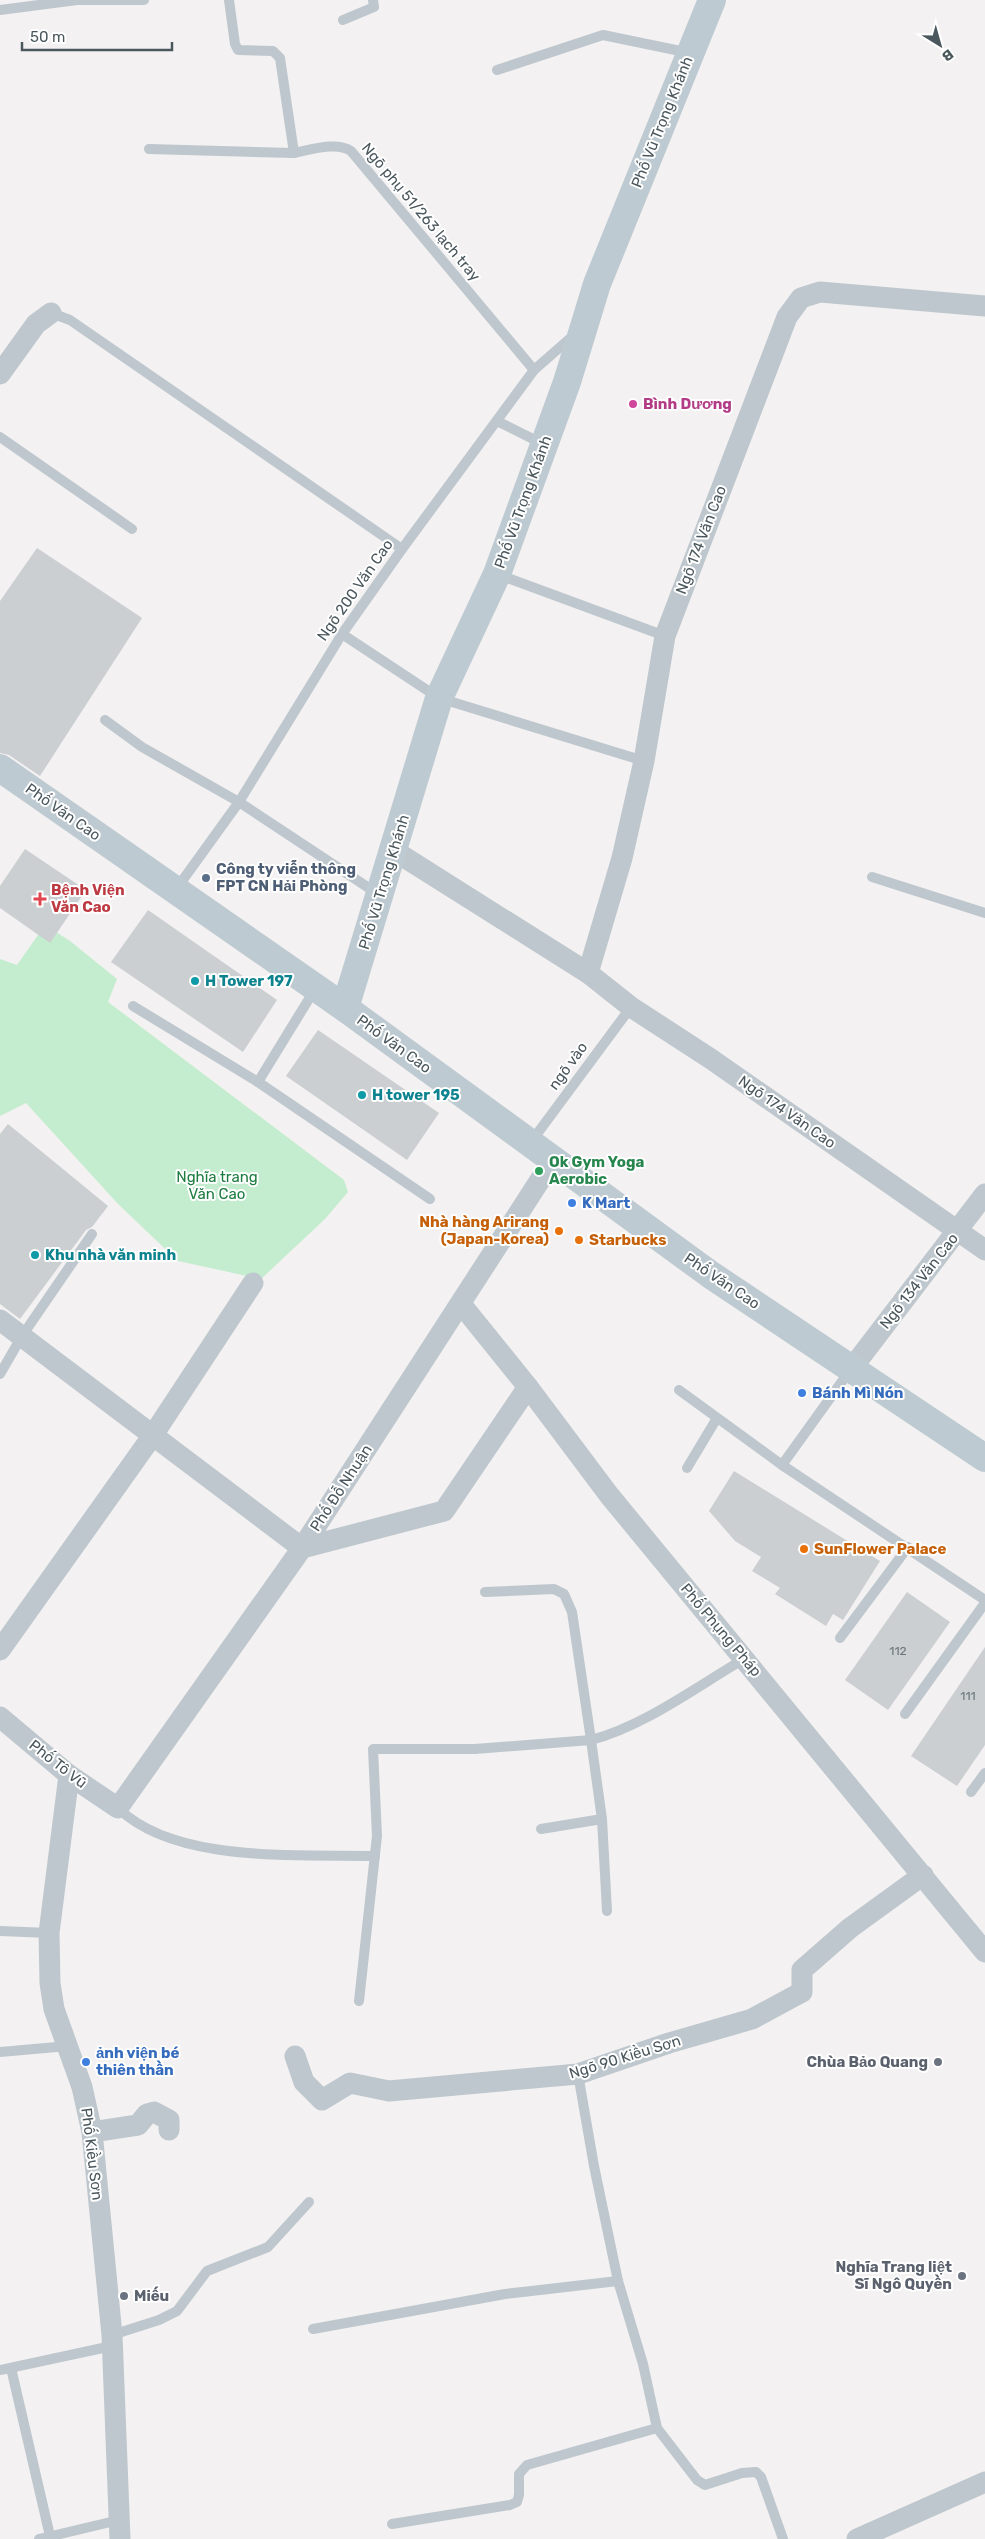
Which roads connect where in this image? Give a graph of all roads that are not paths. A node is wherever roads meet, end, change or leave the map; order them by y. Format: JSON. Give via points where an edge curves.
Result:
{"nodes":[{"id":1,"x":77,"y":0,"type":"edge"},
{"id":2,"x":144,"y":0,"type":"edge"},
{"id":3,"x":229,"y":0,"type":"edge"},
{"id":4,"x":373,"y":0,"type":"edge"},
{"id":5,"x":712,"y":0,"type":"edge"},
{"id":6,"x":0,"y":10,"type":"edge"},
{"id":7,"x":343,"y":20,"type":"dead end"},
{"id":8,"x":691,"y":53,"type":"junction"},
{"id":9,"x":497,"y":70,"type":"dead end"},
{"id":10,"x":149,"y":149,"type":"dead end"},
{"id":11,"x":294,"y":153,"type":"junction"},
{"id":12,"x":985,"y":306,"type":"edge"},
{"id":13,"x":51,"y":313,"type":"joint"},
{"id":14,"x":584,"y":326,"type":"junction"},
{"id":15,"x":534,"y":370,"type":"junction"},
{"id":16,"x":0,"y":374,"type":"edge"},
{"id":17,"x":497,"y":421,"type":"junction"},
{"id":18,"x":0,"y":437,"type":"edge"},
{"id":19,"x":544,"y":444,"type":"junction"},
{"id":20,"x":132,"y":529,"type":"dead end"},
{"id":21,"x":402,"y":548,"type":"junction"},
{"id":22,"x":497,"y":574,"type":"junction"},
{"id":23,"x":342,"y":634,"type":"junction"},
{"id":24,"x":665,"y":636,"type":"junction"},
{"id":25,"x":439,"y":698,"type":"junction"},
{"id":26,"x":105,"y":720,"type":"dead end"},
{"id":27,"x":644,"y":760,"type":"junction"},
{"id":28,"x":0,"y":768,"type":"edge"},
{"id":29,"x":238,"y":802,"type":"junction"},
{"id":30,"x":393,"y":850,"type":"junction"},
{"id":31,"x":872,"y":877,"type":"dead end"},
{"id":32,"x":176,"y":890,"type":"junction"},
{"id":33,"x":381,"y":896,"type":"junction"},
{"id":34,"x":985,"y":914,"type":"edge"},
{"id":35,"x":588,"y":973,"type":"junction"},
{"id":36,"x":316,"y":988,"type":"junction"},
{"id":37,"x":132,"y":1006,"type":"dead end"},
{"id":38,"x":631,"y":1007,"type":"junction"},
{"id":39,"x":345,"y":1008,"type":"junction"},
{"id":40,"x":258,"y":1082,"type":"junction"},
{"id":41,"x":530,"y":1143,"type":"junction"},
{"id":42,"x":553,"y":1160,"type":"junction"},
{"id":43,"x":985,"y":1194,"type":"edge"},
{"id":44,"x":430,"y":1199,"type":"dead end"},
{"id":45,"x":958,"y":1231,"type":"junction"},
{"id":46,"x":92,"y":1234,"type":"dead end"},
{"id":47,"x":985,"y":1250,"type":"edge"},
{"id":48,"x":252,"y":1283,"type":"dead end"},
{"id":49,"x":461,"y":1304,"type":"junction"},
{"id":50,"x":0,"y":1320,"type":"edge"},
{"id":51,"x":22,"y":1336,"type":"junction"},
{"id":52,"x":852,"y":1368,"type":"junction"},
{"id":53,"x":0,"y":1374,"type":"edge"},
{"id":54,"x":528,"y":1387,"type":"junction"},
{"id":55,"x":679,"y":1390,"type":"dead end"},
{"id":56,"x":717,"y":1418,"type":"junction"},
{"id":57,"x":153,"y":1435,"type":"junction"},
{"id":58,"x":985,"y":1458,"type":"edge"},
{"id":59,"x":782,"y":1465,"type":"junction"},
{"id":60,"x":686,"y":1468,"type":"dead end"},
{"id":61,"x":908,"y":1547,"type":"junction"},
{"id":62,"x":302,"y":1548,"type":"junction"},
{"id":63,"x":484,"y":1592,"type":"dead end"},
{"id":64,"x":985,"y":1601,"type":"edge"},
{"id":65,"x":840,"y":1638,"type":"dead end"},
{"id":66,"x":0,"y":1650,"type":"edge"},
{"id":67,"x":744,"y":1659,"type":"junction"},
{"id":68,"x":905,"y":1714,"type":"dead end"},
{"id":69,"x":0,"y":1717,"type":"edge"},
{"id":70,"x":591,"y":1740,"type":"junction"},
{"id":71,"x":985,"y":1773,"type":"edge"},
{"id":72,"x":69,"y":1775,"type":"junction"},
{"id":73,"x":971,"y":1792,"type":"dead end"},
{"id":74,"x":118,"y":1808,"type":"junction"},
{"id":75,"x":602,"y":1819,"type":"junction"},
{"id":76,"x":541,"y":1830,"type":"dead end"},
{"id":77,"x":375,"y":1856,"type":"junction"},
{"id":78,"x":923,"y":1875,"type":"junction"},
{"id":79,"x":607,"y":1911,"type":"dead end"},
{"id":80,"x":0,"y":1931,"type":"edge"},
{"id":81,"x":49,"y":1933,"type":"junction"},
{"id":82,"x":985,"y":1952,"type":"edge"},
{"id":83,"x":359,"y":2001,"type":"dead end"},
{"id":84,"x":68,"y":2046,"type":"junction"},
{"id":85,"x":0,"y":2052,"type":"edge"},
{"id":86,"x":295,"y":2056,"type":"dead end"},
{"id":87,"x":578,"y":2074,"type":"junction"},
{"id":88,"x":169,"y":2130,"type":"dead end"},
{"id":89,"x":92,"y":2132,"type":"junction"},
{"id":90,"x":309,"y":2202,"type":"dead end"},
{"id":91,"x":618,"y":2280,"type":"junction"},
{"id":92,"x":313,"y":2329,"type":"dead end"},
{"id":93,"x":112,"y":2340,"type":"junction"},
{"id":94,"x":11,"y":2368,"type":"junction"},
{"id":95,"x":0,"y":2370,"type":"edge"},
{"id":96,"x":657,"y":2428,"type":"junction"},
{"id":97,"x":985,"y":2482,"type":"edge"},
{"id":98,"x":392,"y":2524,"type":"dead end"},
{"id":99,"x":120,"y":2529,"type":"edge"},
{"id":100,"x":50,"y":2536,"type":"junction"},
{"id":101,"x":39,"y":2539,"type":"edge"},
{"id":102,"x":783,"y":2539,"type":"edge"},
{"id":103,"x":857,"y":2539,"type":"edge"}],
"edges":[{"from":1,"to":2,"type":"lane"},
{"from":1,"to":6,"type":"lane"},
{"from":3,"to":11,"type":"lane","via":[[238,50],[273,51],[280,58]]},
{"from":4,"to":7,"type":"lane","via":[[374,7]]},
{"from":5,"to":8,"type":"street","name":"Phố Vũ Trọng Khánh"},
{"from":8,"to":9,"type":"lane","via":[[603,35]]},
{"from":8,"to":14,"type":"street","name":"Phố Vũ Trọng Khánh","via":[[597,284]]},
{"from":10,"to":11,"type":"lane","name":"Ngõ phụ 51/263 lạch tray"},
{"from":11,"to":15,"type":"lane","name":"Ngõ phụ 51/263 lạch tray","via":[[333,147],[351,151]]},
{"from":12,"to":24,"type":"street","name":"Ngõ 174 Văn Cao","via":[[820,292],[801,298],[778,337]]},
{"from":13,"to":16,"type":"street","via":[[36,324]]},
{"from":13,"to":21,"type":"lane","via":[[70,320]]},
{"from":14,"to":15,"type":"lane","name":"Ngõ 200 Văn Cao"},
{"from":14,"to":19,"type":"street","name":"Phố Vũ Trọng Khánh"},
{"from":15,"to":17,"type":"lane","name":"Ngõ 200 Văn Cao"},
{"from":17,"to":19,"type":"lane"},
{"from":17,"to":21,"type":"lane","name":"Ngõ 200 Văn Cao"},
{"from":18,"to":20,"type":"lane"},
{"from":19,"to":22,"type":"street","name":"Phố Vũ Trọng Khánh"},
{"from":21,"to":23,"type":"lane","name":"Ngõ 200 Văn Cao"},
{"from":22,"to":24,"type":"lane"},
{"from":22,"to":25,"type":"street","name":"Phố Vũ Trọng Khánh"},
{"from":23,"to":25,"type":"lane"},
{"from":23,"to":29,"type":"lane","name":"Ngõ 200 Văn Cao"},
{"from":24,"to":27,"type":"street","name":"Ngõ 174 Văn Cao"},
{"from":25,"to":27,"type":"lane"},
{"from":25,"to":30,"type":"street","name":"Phố Vũ Trọng Khánh"},
{"from":26,"to":29,"type":"lane","via":[[142,747]]},
{"from":27,"to":35,"type":"street","name":"Ngõ 174 Văn Cao","via":[[622,858]]},
{"from":28,"to":32,"type":"street","name":"Phố Văn Cao"},
{"from":29,"to":32,"type":"lane","name":"Ngõ 200 Văn Cao"},
{"from":29,"to":33,"type":"lane"},
{"from":30,"to":33,"type":"street","name":"Phố Vũ Trọng Khánh"},
{"from":30,"to":35,"type":"street","name":"Ngõ 174 Văn Cao"},
{"from":31,"to":34,"type":"lane"},
{"from":32,"to":36,"type":"street","name":"Phố Văn Cao"},
{"from":33,"to":39,"type":"street","name":"Phố Vũ Trọng Khánh"},
{"from":35,"to":38,"type":"street","name":"Ngõ 174 Văn Cao"},
{"from":36,"to":39,"type":"street","name":"Phố Văn Cao"},
{"from":36,"to":40,"type":"lane"},
{"from":37,"to":40,"type":"lane"},
{"from":38,"to":41,"type":"lane","name":"ngõ vào"},
{"from":38,"to":45,"type":"street","name":"Ngõ 174 Văn Cao"},
{"from":39,"to":41,"type":"street","name":"Phố Văn Cao"},
{"from":40,"to":44,"type":"lane"},
{"from":41,"to":42,"type":"street","name":"Phố Văn Cao"},
{"from":42,"to":49,"type":"street","name":"Phố Đỗ Nhuận"},
{"from":42,"to":52,"type":"street","name":"Phố Văn Cao","via":[[711,1275]]},
{"from":43,"to":45,"type":"street","name":"Ngõ 134 Văn Cao"},
{"from":45,"to":47,"type":"street","name":"Ngõ 174 Văn Cao"},
{"from":45,"to":52,"type":"street","name":"Ngõ 134 Văn Cao"},
{"from":46,"to":51,"type":"lane"},
{"from":48,"to":57,"type":"street"},
{"from":49,"to":54,"type":"street","name":"Phố Phụng Pháp"},
{"from":49,"to":62,"type":"street","name":"Phố Đỗ Nhuận"},
{"from":50,"to":51,"type":"street"},
{"from":51,"to":53,"type":"lane"},
{"from":51,"to":57,"type":"street"},
{"from":52,"to":58,"type":"street","name":"Phố Văn Cao"},
{"from":52,"to":59,"type":"lane"},
{"from":54,"to":62,"type":"street","via":[[444,1511]]},
{"from":54,"to":67,"type":"street","name":"Phố Phụng Pháp","via":[[609,1495]]},
{"from":55,"to":56,"type":"lane"},
{"from":56,"to":59,"type":"lane"},
{"from":56,"to":60,"type":"lane"},
{"from":57,"to":62,"type":"street"},
{"from":57,"to":66,"type":"street"},
{"from":59,"to":61,"type":"lane"},
{"from":61,"to":64,"type":"lane"},
{"from":61,"to":65,"type":"lane"},
{"from":62,"to":74,"type":"street","name":"Phố Đỗ Nhuận"},
{"from":63,"to":70,"type":"lane","via":[[554,1589],[564,1594],[572,1612]]},
{"from":64,"to":68,"type":"lane"},
{"from":67,"to":70,"type":"lane","via":[[633,1724]]},
{"from":67,"to":78,"type":"street","name":"Phố Phụng Pháp"},
{"from":69,"to":72,"type":"street","name":"Phố Tô Vũ"},
{"from":70,"to":75,"type":"lane"},
{"from":70,"to":77,"type":"lane","via":[[475,1749],[374,1749]]},
{"from":71,"to":73,"type":"lane"},
{"from":72,"to":74,"type":"street","name":"Phố Tô Vũ"},
{"from":72,"to":81,"type":"street","name":"Phố Kiều Sơn"},
{"from":74,"to":77,"type":"lane","via":[[145,1829],[194,1845],[252,1853]]},
{"from":75,"to":76,"type":"lane"},
{"from":75,"to":79,"type":"lane"},
{"from":77,"to":83,"type":"lane"},
{"from":78,"to":82,"type":"street","name":"Phố Phụng Pháp"},
{"from":78,"to":87,"type":"street","name":"Ngõ 90 Kiều Sơn","via":[[850,1928],[802,1970],[802,1992],[752,2019]]},
{"from":80,"to":81,"type":"lane"},
{"from":81,"to":84,"type":"street","name":"Phố Kiều Sơn","via":[[53,2000]]},
{"from":84,"to":85,"type":"lane"},
{"from":84,"to":89,"type":"street","name":"Phố Kiều Sơn"},
{"from":86,"to":87,"type":"street","name":"Ngõ 90 Kiều Sơn","via":[[304,2082],[322,2100],[350,2082],[389,2091]]},
{"from":87,"to":91,"type":"lane"},
{"from":88,"to":89,"type":"street","via":[[169,2120],[154,2112],[147,2114],[138,2125]]},
{"from":89,"to":93,"type":"street","name":"Phố Kiều Sơn"},
{"from":90,"to":93,"type":"lane","via":[[268,2247],[207,2271],[177,2311]]},
{"from":91,"to":92,"type":"lane","via":[[505,2294]]},
{"from":91,"to":96,"type":"lane","via":[[643,2364]]},
{"from":93,"to":94,"type":"lane"},
{"from":93,"to":99,"type":"street","name":"Phố Kiều Sơn"},
{"from":94,"to":95,"type":"lane"},
{"from":94,"to":100,"type":"lane"},
{"from":96,"to":98,"type":"lane","via":[[527,2465],[519,2474],[517,2502],[510,2505]]},
{"from":96,"to":102,"type":"lane","via":[[697,2480],[705,2485],[742,2473],[756,2472],[761,2476]]},
{"from":97,"to":103,"type":"street"},
{"from":99,"to":100,"type":"lane"},
{"from":100,"to":101,"type":"lane"}]}
